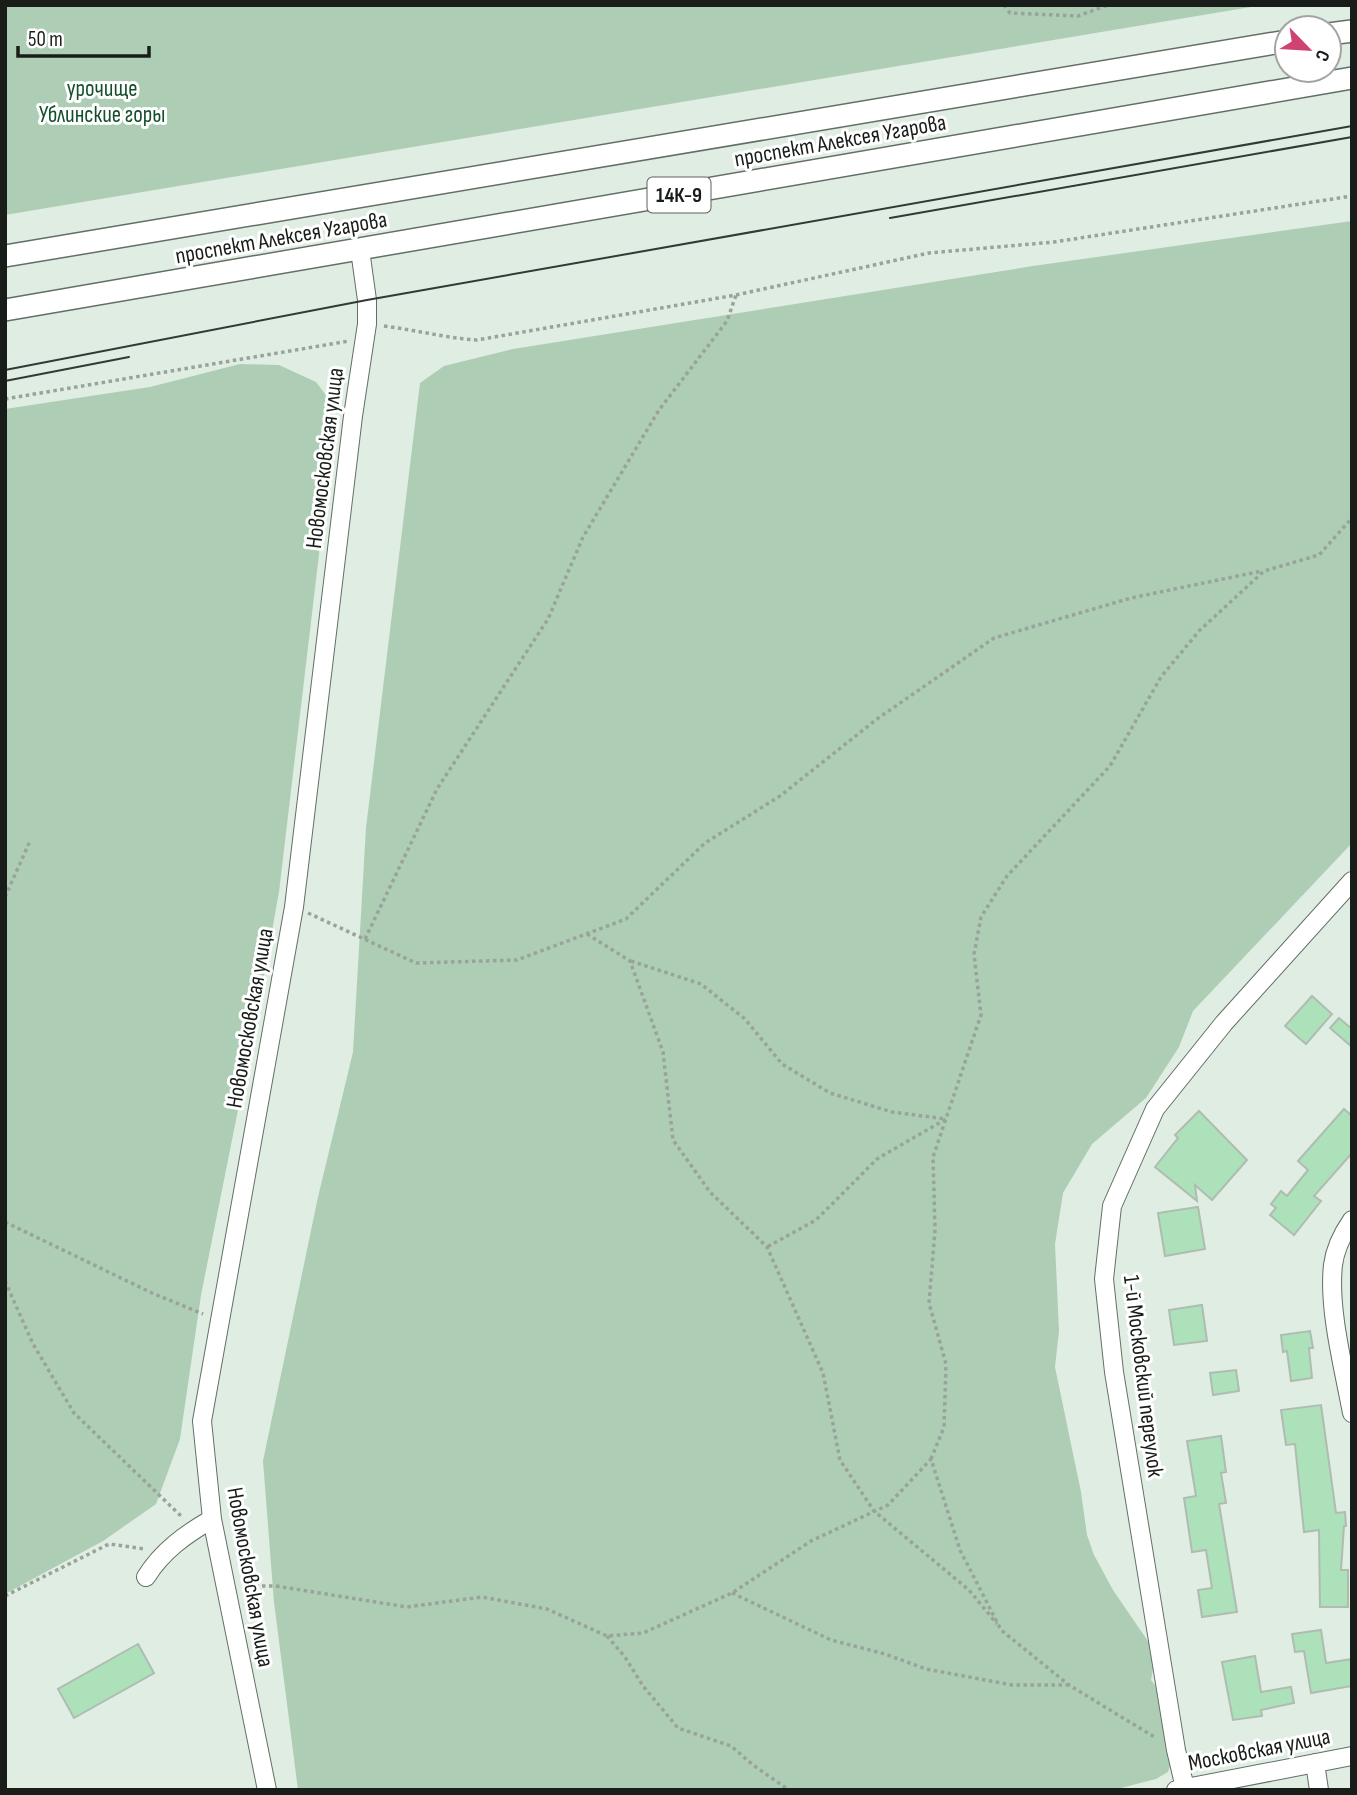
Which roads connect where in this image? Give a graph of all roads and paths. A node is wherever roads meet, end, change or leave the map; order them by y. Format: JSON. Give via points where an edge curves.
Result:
{"nodes":[{"id":1,"x":1004,"y":5,"type":"edge"},
{"id":2,"x":1108,"y":5,"type":"edge"},
{"id":3,"x":1273,"y":43,"type":"edge"},
{"id":4,"x":1352,"y":78,"type":"edge"},
{"id":5,"x":1352,"y":196,"type":"edge"},
{"id":6,"x":360,"y":250,"type":"junction"},
{"id":7,"x":5,"y":256,"type":"edge"},
{"id":8,"x":736,"y":295,"type":"junction"},
{"id":9,"x":5,"y":310,"type":"edge"},
{"id":10,"x":366,"y":331,"type":"junction"},
{"id":11,"x":5,"y":399,"type":"edge"},
{"id":12,"x":1352,"y":518,"type":"edge"},
{"id":13,"x":1264,"y":571,"type":"junction"},
{"id":14,"x":30,"y":841,"type":"dead end"},
{"id":15,"x":1352,"y":881,"type":"edge"},
{"id":16,"x":5,"y":897,"type":"edge"},
{"id":17,"x":294,"y":907,"type":"junction"},
{"id":18,"x":587,"y":934,"type":"junction"},
{"id":19,"x":365,"y":940,"type":"junction"},
{"id":20,"x":630,"y":961,"type":"junction"},
{"id":21,"x":946,"y":1119,"type":"junction"},
{"id":22,"x":1352,"y":1220,"type":"edge"},
{"id":23,"x":5,"y":1222,"type":"edge"},
{"id":24,"x":767,"y":1247,"type":"junction"},
{"id":25,"x":5,"y":1281,"type":"edge"},
{"id":26,"x":220,"y":1316,"type":"junction"},
{"id":27,"x":1352,"y":1413,"type":"edge"},
{"id":28,"x":931,"y":1459,"type":"junction"},
{"id":29,"x":874,"y":1511,"type":"junction"},
{"id":30,"x":212,"y":1519,"type":"junction"},
{"id":31,"x":194,"y":1529,"type":"junction"},
{"id":32,"x":161,"y":1555,"type":"junction"},
{"id":33,"x":146,"y":1577,"type":"dead end"},
{"id":34,"x":255,"y":1586,"type":"dead end"},
{"id":35,"x":732,"y":1593,"type":"junction"},
{"id":36,"x":5,"y":1596,"type":"edge"},
{"id":37,"x":1001,"y":1629,"type":"junction"},
{"id":38,"x":607,"y":1636,"type":"junction"},
{"id":39,"x":1069,"y":1685,"type":"junction"},
{"id":40,"x":1176,"y":1750,"type":"junction"},
{"id":41,"x":1352,"y":1756,"type":"edge"},
{"id":42,"x":1315,"y":1763,"type":"junction"},
{"id":43,"x":1180,"y":1789,"type":"edge"},
{"id":44,"x":267,"y":1790,"type":"edge"},
{"id":45,"x":789,"y":1790,"type":"edge"},
{"id":46,"x":1319,"y":1790,"type":"edge"}],
"edges":[{"from":1,"to":2,"type":"path","via":[[1010,13],[1078,16]]},
{"from":3,"to":7,"type":"main road","name":"проспект Алексея Угарова"},
{"from":4,"to":6,"type":"main road","name":"проспект Алексея Угарова","number":"14К-9"},
{"from":5,"to":8,"type":"path","via":[[1054,242],[929,253]]},
{"from":6,"to":9,"type":"main road","name":"проспект Алексея Угарова","number":"14К-9"},
{"from":6,"to":10,"type":"street","name":"Новомосковская улица"},
{"from":8,"to":10,"type":"path","via":[[477,340],[412,330]]},
{"from":8,"to":19,"type":"path","via":[[727,321],[659,410],[583,537],[548,619],[437,789]]},
{"from":10,"to":11,"type":"path"},
{"from":10,"to":17,"type":"street","name":"Новомосковская улица"},
{"from":12,"to":13,"type":"path","via":[[1319,555]]},
{"from":13,"to":18,"type":"path","via":[[1131,598],[994,638],[877,719],[780,796],[705,843],[626,919]]},
{"from":13,"to":21,"type":"path","via":[[1199,631],[1161,677],[1110,766],[1007,876],[981,917],[974,954],[981,1015]]},
{"from":14,"to":16,"type":"path"},
{"from":15,"to":40,"type":"street","name":"1-й Московский переулок","via":[[1224,1023],[1155,1109],[1112,1206],[1104,1279],[1114,1372]]},
{"from":17,"to":19,"type":"path"},
{"from":17,"to":26,"type":"street","name":"Новомосковская улица"},
{"from":18,"to":19,"type":"path","via":[[517,960],[416,963]]},
{"from":18,"to":20,"type":"path"},
{"from":20,"to":21,"type":"path","via":[[701,984],[745,1019],[782,1065],[830,1093],[892,1112]]},
{"from":20,"to":24,"type":"path","via":[[663,1052],[673,1140],[710,1192]]},
{"from":21,"to":24,"type":"path","via":[[877,1159],[816,1220]]},
{"from":21,"to":28,"type":"path","via":[[933,1157],[935,1230],[929,1303],[946,1364],[944,1427]]},
{"from":22,"to":27,"type":"street","via":[[1333,1264],[1334,1308]]},
{"from":23,"to":26,"type":"path","via":[[152,1293],[203,1314]]},
{"from":24,"to":29,"type":"path","via":[[822,1373],[840,1460]]},
{"from":25,"to":31,"type":"path","via":[[33,1344],[74,1413]]},
{"from":26,"to":30,"type":"street","name":"Новомосковская улица","via":[[202,1421]]},
{"from":28,"to":29,"type":"path","via":[[888,1505]]},
{"from":28,"to":37,"type":"path","via":[[960,1550]]},
{"from":29,"to":35,"type":"path","via":[[811,1541]]},
{"from":29,"to":37,"type":"path","via":[[969,1590]]},
{"from":30,"to":31,"type":"street"},
{"from":30,"to":44,"type":"street","name":"Новомосковская улица"},
{"from":31,"to":32,"type":"street"},
{"from":32,"to":33,"type":"street"},
{"from":32,"to":36,"type":"path","via":[[109,1544]]},
{"from":34,"to":38,"type":"path","via":[[407,1607],[482,1597],[547,1609]]},
{"from":35,"to":38,"type":"path","via":[[643,1633]]},
{"from":35,"to":39,"type":"path","via":[[831,1640],[926,1669],[1012,1685]]},
{"from":37,"to":39,"type":"path"},
{"from":38,"to":45,"type":"path","via":[[678,1728],[731,1746]]},
{"from":39,"to":40,"type":"path"},
{"from":40,"to":43,"type":"street","name":"1-й Московский переулок"},
{"from":41,"to":42,"type":"street","name":"Московская улица"},
{"from":42,"to":43,"type":"street","name":"Московская улица"},
{"from":42,"to":46,"type":"street"}]}
